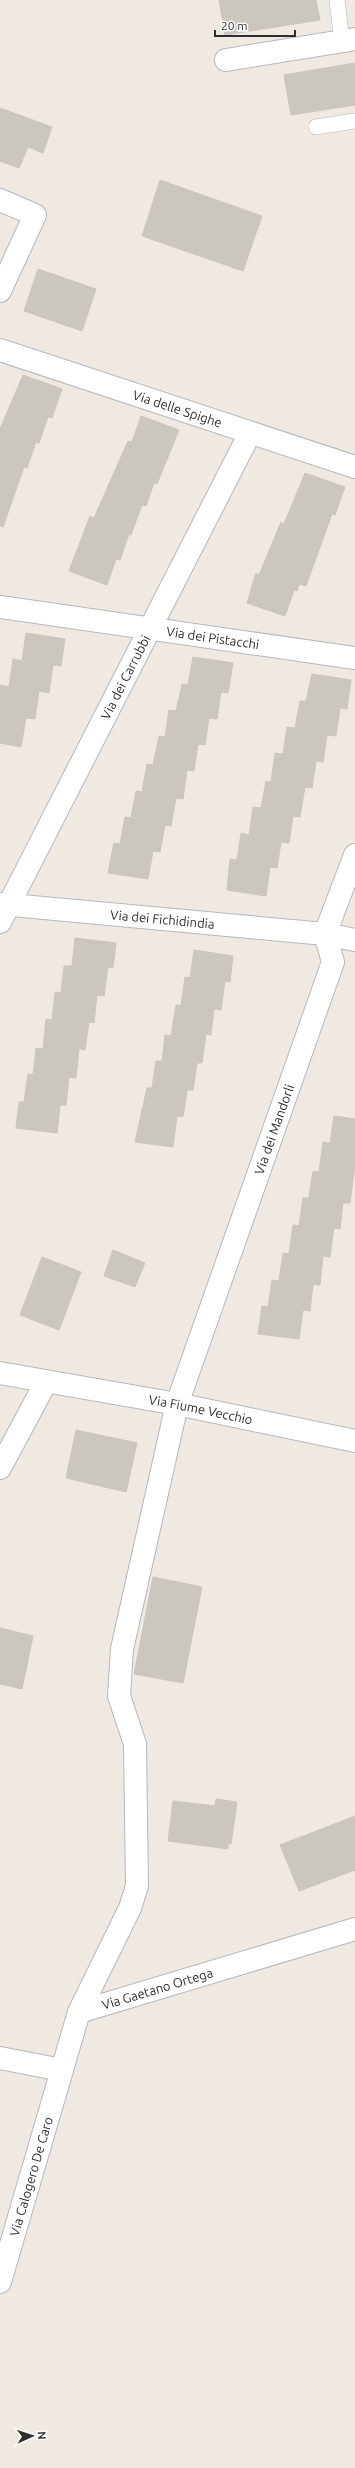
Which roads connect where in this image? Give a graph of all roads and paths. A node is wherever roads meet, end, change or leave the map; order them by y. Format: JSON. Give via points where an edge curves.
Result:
{"nodes":[{"id":1,"x":337,"y":0,"type":"edge"},
{"id":2,"x":349,"y":40,"type":"edge"},
{"id":3,"x":226,"y":60,"type":"dead end"},
{"id":4,"x":355,"y":121,"type":"edge"},
{"id":5,"x":316,"y":127,"type":"dead end"},
{"id":6,"x":0,"y":200,"type":"edge"},
{"id":7,"x":0,"y":291,"type":"edge"},
{"id":8,"x":0,"y":350,"type":"edge"},
{"id":9,"x":250,"y":433,"type":"junction"},
{"id":10,"x":355,"y":467,"type":"edge"},
{"id":11,"x":0,"y":607,"type":"edge"},
{"id":12,"x":150,"y":628,"type":"junction"},
{"id":13,"x":355,"y":658,"type":"edge"},
{"id":14,"x":355,"y":855,"type":"edge"},
{"id":15,"x":3,"y":910,"type":"edge"},
{"id":16,"x":325,"y":934,"type":"junction"},
{"id":17,"x":355,"y":940,"type":"edge"},
{"id":18,"x":0,"y":1373,"type":"edge"},
{"id":19,"x":46,"y":1382,"type":"junction"},
{"id":20,"x":177,"y":1404,"type":"junction"},
{"id":21,"x":355,"y":1441,"type":"edge"},
{"id":22,"x":0,"y":1468,"type":"edge"},
{"id":23,"x":355,"y":1929,"type":"edge"},
{"id":24,"x":79,"y":2012,"type":"junction"},
{"id":25,"x":0,"y":2058,"type":"edge"},
{"id":26,"x":62,"y":2070,"type":"junction"},
{"id":27,"x":0,"y":2282,"type":"edge"}],
"edges":[{"from":1,"to":2,"type":"lane"},
{"from":2,"to":3,"type":"street"},
{"from":4,"to":5,"type":"lane"},
{"from":6,"to":7,"type":"street","via":[[35,215]]},
{"from":8,"to":9,"type":"street","name":"Via delle Spighe"},
{"from":9,"to":10,"type":"street","name":"Via delle Spighe"},
{"from":9,"to":12,"type":"street","name":"Via dei Carrubbi"},
{"from":11,"to":12,"type":"street","name":"Via dei Pistacchi"},
{"from":12,"to":13,"type":"street","name":"Via dei Pistacchi"},
{"from":12,"to":15,"type":"street","name":"Via dei Carrubbi"},
{"from":14,"to":16,"type":"street"},
{"from":15,"to":16,"type":"street","name":"Via dei Fichidindia"},
{"from":16,"to":17,"type":"street","name":"Via dei Fichidindia"},
{"from":16,"to":20,"type":"street","name":"Via dei Mandorli","via":[[333,962]]},
{"from":18,"to":19,"type":"street","name":"Via Fiume Vecchio"},
{"from":19,"to":20,"type":"street","name":"Via Fiume Vecchio"},
{"from":19,"to":22,"type":"street"},
{"from":20,"to":21,"type":"street","name":"Via Fiume Vecchio"},
{"from":20,"to":24,"type":"street","name":"Via dei Mandorli","via":[[122,1649],[119,1696],[135,1744],[137,1886],[130,1908]]},
{"from":23,"to":24,"type":"street","name":"Via Gaetano Ortega"},
{"from":24,"to":26,"type":"street"},
{"from":25,"to":26,"type":"street"},
{"from":26,"to":27,"type":"street","name":"Via Calogero De Caro"}]}
